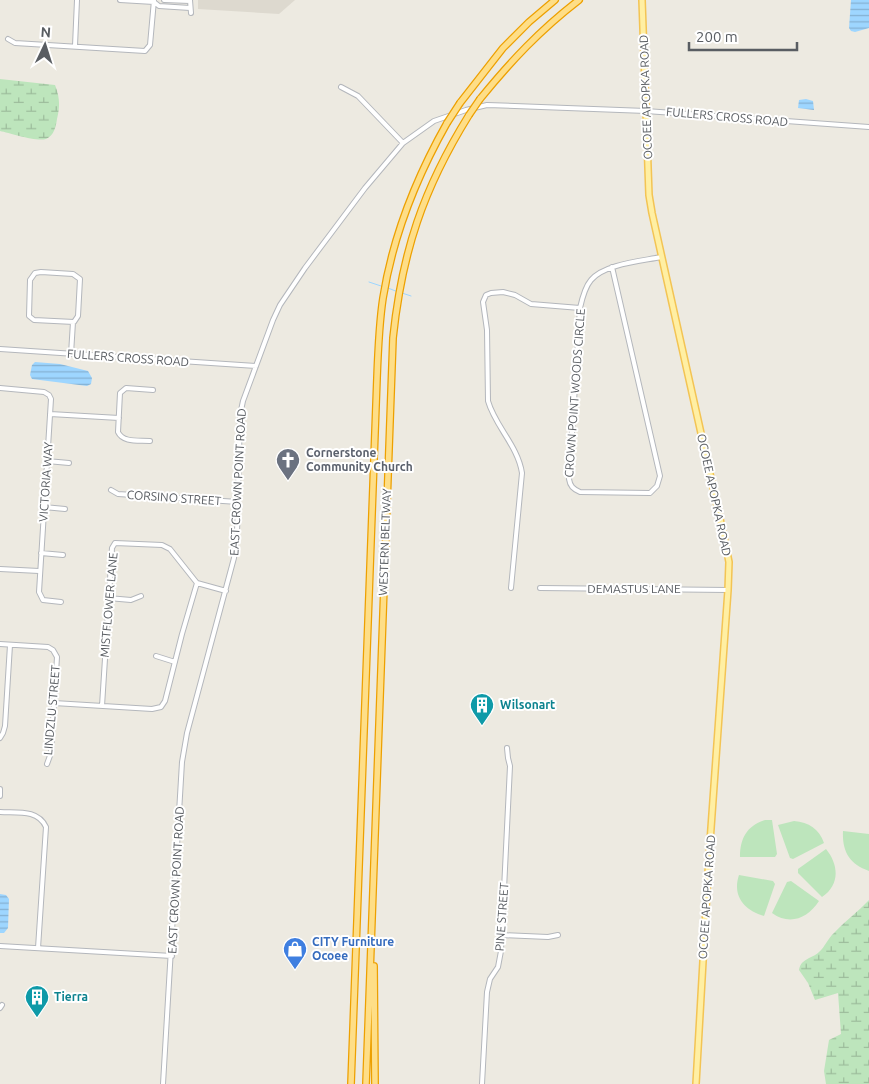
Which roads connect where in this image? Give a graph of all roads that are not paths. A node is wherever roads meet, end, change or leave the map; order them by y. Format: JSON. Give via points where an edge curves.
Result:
{"nodes":[{"id":1,"x":77,"y":0,"type":"edge"},
{"id":2,"x":120,"y":0,"type":"edge"},
{"id":3,"x":164,"y":0,"type":"edge"},
{"id":4,"x":190,"y":0,"type":"edge"},
{"id":5,"x":555,"y":0,"type":"edge"},
{"id":6,"x":579,"y":0,"type":"edge"},
{"id":7,"x":642,"y":0,"type":"edge"},
{"id":8,"x":155,"y":1,"type":"edge"},
{"id":9,"x":190,"y":8,"type":"junction"},
{"id":10,"x":191,"y":13,"type":"dead end"},
{"id":11,"x":8,"y":38,"type":"dead end"},
{"id":12,"x":74,"y":46,"type":"junction"},
{"id":13,"x":341,"y":87,"type":"dead end"},
{"id":14,"x":646,"y":111,"type":"junction"},
{"id":15,"x":468,"y":112,"type":"junction"},
{"id":16,"x":869,"y":127,"type":"edge"},
{"id":17,"x":403,"y":143,"type":"junction"},
{"id":18,"x":661,"y":257,"type":"junction"},
{"id":19,"x":612,"y":267,"type":"junction"},
{"id":20,"x":580,"y":308,"type":"junction"},
{"id":21,"x":73,"y":322,"type":"junction"},
{"id":22,"x":0,"y":349,"type":"edge"},
{"id":23,"x":71,"y":354,"type":"junction"},
{"id":24,"x":256,"y":366,"type":"junction"},
{"id":25,"x":0,"y":388,"type":"edge"},
{"id":26,"x":153,"y":390,"type":"dead end"},
{"id":27,"x":50,"y":414,"type":"junction"},
{"id":28,"x":119,"y":418,"type":"junction"},
{"id":29,"x":150,"y":441,"type":"dead end"},
{"id":30,"x":47,"y":461,"type":"junction"},
{"id":31,"x":69,"y":463,"type":"dead end"},
{"id":32,"x":111,"y":490,"type":"dead end"},
{"id":33,"x":238,"y":502,"type":"junction"},
{"id":34,"x":44,"y":507,"type":"junction"},
{"id":35,"x":65,"y":509,"type":"dead end"},
{"id":36,"x":41,"y":554,"type":"junction"},
{"id":37,"x":63,"y":555,"type":"dead end"},
{"id":38,"x":0,"y":569,"type":"edge"},
{"id":39,"x":39,"y":572,"type":"junction"},
{"id":40,"x":197,"y":583,"type":"junction"},
{"id":41,"x":510,"y":588,"type":"dead end"},
{"id":42,"x":540,"y":588,"type":"dead end"},
{"id":43,"x":728,"y":590,"type":"junction"},
{"id":44,"x":226,"y":591,"type":"junction"},
{"id":45,"x":141,"y":596,"type":"dead end"},
{"id":46,"x":108,"y":598,"type":"junction"},
{"id":47,"x":60,"y":602,"type":"dead end"},
{"id":48,"x":0,"y":644,"type":"edge"},
{"id":49,"x":10,"y":645,"type":"junction"},
{"id":50,"x":156,"y":656,"type":"dead end"},
{"id":51,"x":175,"y":662,"type":"junction"},
{"id":52,"x":0,"y":691,"type":"edge"},
{"id":53,"x":7,"y":692,"type":"junction"},
{"id":54,"x":54,"y":703,"type":"junction"},
{"id":55,"x":102,"y":706,"type":"junction"},
{"id":56,"x":0,"y":738,"type":"edge"},
{"id":57,"x":507,"y":748,"type":"dead end"},
{"id":58,"x":46,"y":764,"type":"dead end"},
{"id":59,"x":0,"y":789,"type":"edge"},
{"id":60,"x":0,"y":796,"type":"edge"},
{"id":61,"x":0,"y":812,"type":"edge"},
{"id":62,"x":373,"y":880,"type":"junction"},
{"id":63,"x":502,"y":935,"type":"junction"},
{"id":64,"x":558,"y":935,"type":"dead end"},
{"id":65,"x":0,"y":946,"type":"edge"},
{"id":66,"x":38,"y":948,"type":"junction"},
{"id":67,"x":172,"y":956,"type":"junction"},
{"id":68,"x":163,"y":1084,"type":"edge"},
{"id":69,"x":350,"y":1084,"type":"edge"},
{"id":70,"x":366,"y":1084,"type":"edge"},
{"id":71,"x":375,"y":1084,"type":"edge"},
{"id":72,"x":482,"y":1084,"type":"edge"},
{"id":73,"x":696,"y":1084,"type":"edge"}],
"edges":[{"from":1,"to":12,"type":"street"},
{"from":2,"to":8,"type":"street"},
{"from":3,"to":4,"type":"street"},
{"from":4,"to":9,"type":"street"},
{"from":5,"to":69,"type":"highway","name":"WESTERN BELTWAY","bridge":true,"via":[[502,48],[447,123],[411,196],[387,275],[376,378]]},
{"from":6,"to":15,"type":"highway","name":"WESTERN BELTWAY","bridge":true,"via":[[534,37]]},
{"from":7,"to":14,"type":"main road","name":"OCOEE APOPKA ROAD"},
{"from":8,"to":9,"type":"street","via":[[159,6]]},
{"from":8,"to":12,"type":"street","via":[[150,45],[145,51]]},
{"from":9,"to":10,"type":"street"},
{"from":11,"to":12,"type":"street","via":[[15,43]]},
{"from":13,"to":17,"type":"street","via":[[358,96]]},
{"from":14,"to":15,"type":"street","name":"FULLERS CROSS ROAD","via":[[487,105]]},
{"from":14,"to":16,"type":"street","name":"FULLERS CROSS ROAD"},
{"from":14,"to":18,"type":"main road","name":"OCOEE APOPKA ROAD","via":[[649,195]]},
{"from":15,"to":17,"type":"street","name":"EAST CROWN POINT ROAD","via":[[434,121]]},
{"from":15,"to":62,"type":"highway","name":"WESTERN BELTWAY","via":[[429,190],[411,239],[397,300],[391,374]]},
{"from":17,"to":24,"type":"street","name":"EAST CROWN POINT ROAD","via":[[365,188],[291,289],[273,320]]},
{"from":18,"to":19,"type":"street","name":"CROWN POINT WOODS CIRCLE"},
{"from":18,"to":43,"type":"main road","name":"OCOEE APOPKA ROAD","via":[[727,550]]},
{"from":19,"to":20,"type":"street","name":"CROWN POINT WOODS CIRCLE","via":[[591,280]]},
{"from":19,"to":20,"type":"street","name":"CROWN POINT WOODS CIRCLE","via":[[660,476],[650,493],[580,492],[570,485]]},
{"from":20,"to":41,"type":"street","via":[[531,304],[503,292],[491,292],[482,302],[487,330],[490,410],[517,456],[522,473]]},
{"from":21,"to":21,"type":"street","via":[[31,319],[28,311],[30,280],[35,273],[73,274],[80,279],[78,316]]},
{"from":21,"to":23,"type":"street"},
{"from":22,"to":23,"type":"street","name":"FULLERS CROSS ROAD"},
{"from":23,"to":24,"type":"street","name":"FULLERS CROSS ROAD"},
{"from":24,"to":33,"type":"street","name":"EAST CROWN POINT ROAD","via":[[240,415]]},
{"from":25,"to":27,"type":"street","name":"VICTORIA WAY","via":[[44,392],[51,399]]},
{"from":26,"to":28,"type":"street","via":[[123,390]]},
{"from":27,"to":28,"type":"street"},
{"from":27,"to":30,"type":"street","name":"VICTORIA WAY"},
{"from":28,"to":29,"type":"street","via":[[120,437]]},
{"from":30,"to":31,"type":"street"},
{"from":30,"to":34,"type":"street","name":"VICTORIA WAY"},
{"from":32,"to":33,"type":"street","name":"CORSINO STREET","via":[[118,494]]},
{"from":33,"to":44,"type":"street","name":"EAST CROWN POINT ROAD","via":[[234,558]]},
{"from":34,"to":35,"type":"street"},
{"from":34,"to":36,"type":"street","name":"VICTORIA WAY"},
{"from":36,"to":37,"type":"street"},
{"from":36,"to":39,"type":"street","name":"VICTORIA WAY"},
{"from":38,"to":39,"type":"street"},
{"from":39,"to":47,"type":"street","name":"VICTORIA WAY","via":[[42,600]]},
{"from":40,"to":44,"type":"street"},
{"from":40,"to":46,"type":"street","name":"MISTFLOWER LANE","via":[[170,549],[162,545],[115,543]]},
{"from":40,"to":51,"type":"street"},
{"from":42,"to":43,"type":"street","name":"DEMASTUS LANE"},
{"from":43,"to":73,"type":"main road","name":"OCOEE APOPKA ROAD"},
{"from":44,"to":67,"type":"street","name":"EAST CROWN POINT ROAD","via":[[184,747]]},
{"from":45,"to":46,"type":"street","via":[[131,600]]},
{"from":46,"to":55,"type":"street","name":"MISTFLOWER LANE"},
{"from":48,"to":49,"type":"street","name":"LINDZLU STREET"},
{"from":49,"to":53,"type":"street"},
{"from":49,"to":54,"type":"street","name":"LINDZLU STREET","via":[[53,650],[57,657]]},
{"from":50,"to":51,"type":"street"},
{"from":51,"to":55,"type":"street","via":[[161,707]]},
{"from":52,"to":53,"type":"street"},
{"from":53,"to":56,"type":"street","via":[[5,726]]},
{"from":54,"to":55,"type":"street"},
{"from":54,"to":58,"type":"street","name":"LINDZLU STREET","via":[[51,754]]},
{"from":57,"to":63,"type":"street","name":"PINE STREET","via":[[510,766]]},
{"from":59,"to":60,"type":"street"},
{"from":61,"to":66,"type":"street","via":[[32,814],[39,817],[46,827]]},
{"from":62,"to":70,"type":"highway","name":"WESTERN BELTWAY"},
{"from":62,"to":71,"type":"highway"},
{"from":63,"to":64,"type":"street"},
{"from":63,"to":72,"type":"street","name":"PINE STREET","via":[[498,968],[490,979],[487,992]]},
{"from":65,"to":66,"type":"street"},
{"from":66,"to":67,"type":"street"},
{"from":67,"to":68,"type":"street","name":"EAST CROWN POINT ROAD"}]}
